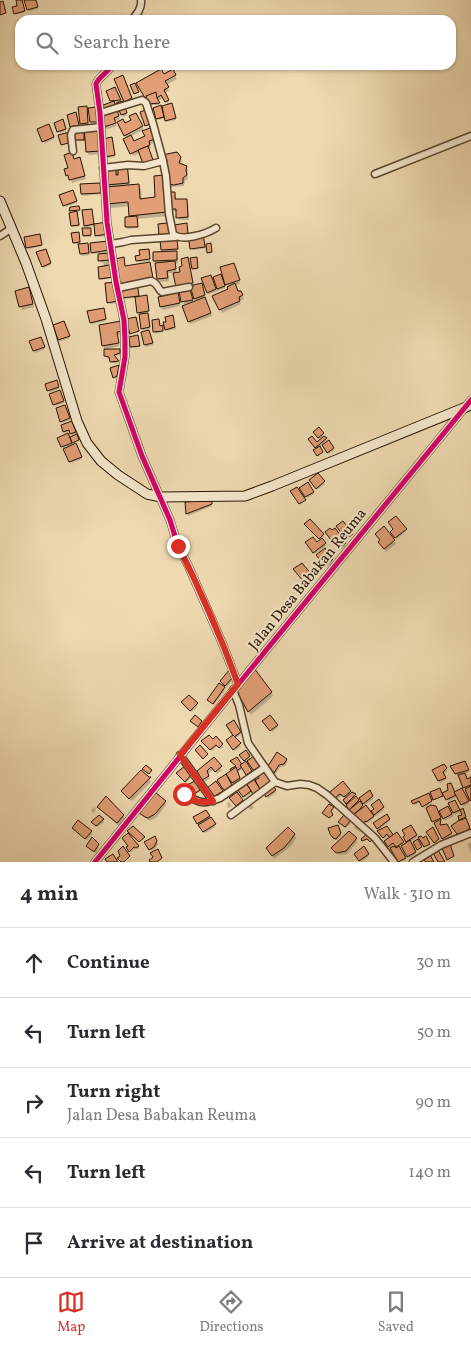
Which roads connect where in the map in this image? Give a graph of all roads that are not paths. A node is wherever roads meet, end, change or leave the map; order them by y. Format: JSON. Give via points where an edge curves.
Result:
{"nodes":[{"id":1,"x":142,"y":0,"type":"edge"},
{"id":2,"x":136,"y":15,"type":"edge"},
{"id":3,"x":109,"y":70,"type":"edge"},
{"id":4,"x":100,"y":113,"type":"junction"},
{"id":5,"x":101,"y":127,"type":"junction"},
{"id":6,"x":471,"y":136,"type":"edge"},
{"id":7,"x":74,"y":151,"type":"dead end"},
{"id":8,"x":163,"y":161,"type":"junction"},
{"id":9,"x":103,"y":168,"type":"junction"},
{"id":10,"x":375,"y":174,"type":"dead end"},
{"id":11,"x":0,"y":201,"type":"edge"},
{"id":12,"x":12,"y":228,"type":"junction"},
{"id":13,"x":216,"y":228,"type":"dead end"},
{"id":14,"x":0,"y":236,"type":"edge"},
{"id":15,"x":176,"y":236,"type":"junction"},
{"id":16,"x":110,"y":244,"type":"junction"},
{"id":17,"x":189,"y":287,"type":"dead end"},
{"id":18,"x":118,"y":288,"type":"junction"},
{"id":19,"x":471,"y":400,"type":"edge"},
{"id":20,"x":468,"y":406,"type":"edge"},
{"id":21,"x":161,"y":497,"type":"junction"},
{"id":22,"x":238,"y":684,"type":"junction"},
{"id":23,"x":233,"y":690,"type":"junction"},
{"id":24,"x":180,"y":755,"type":"junction"},
{"id":25,"x":264,"y":768,"type":"junction"},
{"id":26,"x":275,"y":782,"type":"junction"},
{"id":27,"x":184,"y":794,"type":"dead end"},
{"id":28,"x":213,"y":801,"type":"junction"},
{"id":29,"x":231,"y":815,"type":"dead end"},
{"id":30,"x":471,"y":833,"type":"edge"},
{"id":31,"x":95,"y":862,"type":"edge"},
{"id":32,"x":394,"y":862,"type":"edge"},
{"id":33,"x":413,"y":862,"type":"edge"}],
"edges":[{"from":1,"to":2,"type":"street"},
{"from":3,"to":4,"type":"street","via":[[96,84]]},
{"from":4,"to":5,"type":"street"},
{"from":4,"to":8,"type":"street","via":[[142,100],[146,103]]},
{"from":5,"to":7,"type":"street","via":[[73,130]]},
{"from":5,"to":9,"type":"street"},
{"from":6,"to":10,"type":"street"},
{"from":8,"to":9,"type":"street","via":[[144,166]]},
{"from":8,"to":15,"type":"street","via":[[172,229]]},
{"from":9,"to":16,"type":"street"},
{"from":11,"to":12,"type":"main road"},
{"from":12,"to":14,"type":"street"},
{"from":12,"to":21,"type":"main road","via":[[87,443],[118,475],[139,490]]},
{"from":13,"to":15,"type":"street","via":[[206,234]]},
{"from":15,"to":16,"type":"street"},
{"from":16,"to":18,"type":"street"},
{"from":17,"to":18,"type":"street","via":[[162,292],[151,281]]},
{"from":18,"to":21,"type":"street","via":[[125,341],[119,392]]},
{"from":19,"to":20,"type":"street","name":"Jalan Desa Babakan Reuma"},
{"from":20,"to":21,"type":"main road","via":[[245,496]]},
{"from":20,"to":22,"type":"street","name":"Jalan Desa Babakan Reuma"},
{"from":21,"to":22,"type":"street","via":[[176,541]]},
{"from":22,"to":23,"type":"street","name":"Jalan Desa Babakan Reuma"},
{"from":23,"to":24,"type":"street","name":"Jalan Desa Babakan Reuma"},
{"from":23,"to":25,"type":"street","via":[[248,743]]},
{"from":24,"to":28,"type":"street"},
{"from":24,"to":31,"type":"street","name":"Jalan Desa Babakan Reuma"},
{"from":25,"to":26,"type":"street"},
{"from":25,"to":28,"type":"street"},
{"from":26,"to":29,"type":"street"},
{"from":26,"to":32,"type":"street","via":[[317,788],[375,838]]},
{"from":27,"to":28,"type":"street","via":[[203,803]]},
{"from":30,"to":33,"type":"street","via":[[441,845]]}]}
